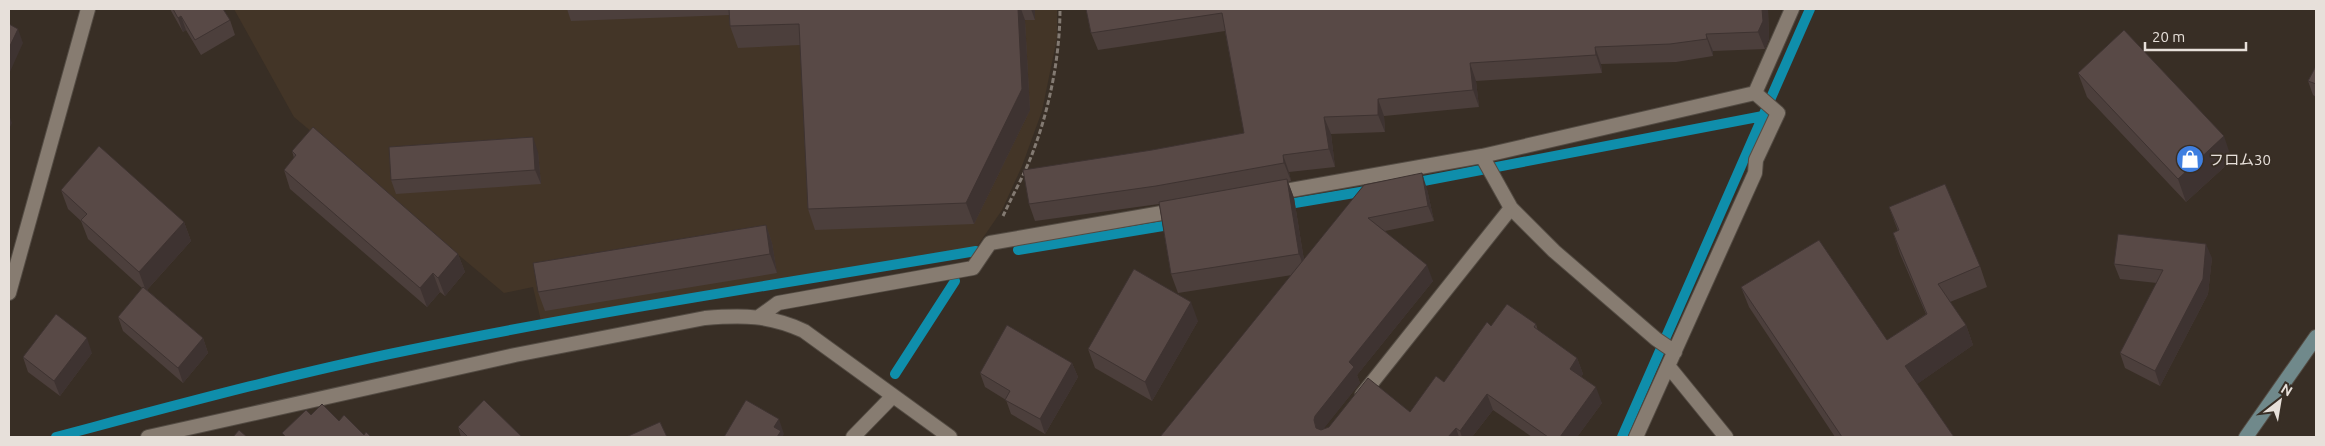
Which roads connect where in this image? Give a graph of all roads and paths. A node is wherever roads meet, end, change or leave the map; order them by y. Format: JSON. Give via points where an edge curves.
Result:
{"nodes":[{"id":1,"x":88,"y":9,"type":"edge"},
{"id":2,"x":1060,"y":9,"type":"edge"},
{"id":3,"x":1792,"y":9,"type":"edge"},
{"id":4,"x":1759,"y":96,"type":"junction"},
{"id":5,"x":1487,"y":165,"type":"junction"},
{"id":6,"x":1256,"y":196,"type":"edge"},
{"id":7,"x":1197,"y":207,"type":"edge"},
{"id":8,"x":1511,"y":208,"type":"junction"},
{"id":9,"x":990,"y":243,"type":"junction"},
{"id":10,"x":9,"y":293,"type":"edge"},
{"id":11,"x":760,"y":316,"type":"junction"},
{"id":12,"x":2316,"y":337,"type":"edge"},
{"id":13,"x":1672,"y":350,"type":"junction"},
{"id":14,"x":1669,"y":367,"type":"junction"},
{"id":15,"x":892,"y":397,"type":"junction"},
{"id":16,"x":1352,"y":407,"type":"edge"},
{"id":17,"x":148,"y":437,"type":"edge"},
{"id":18,"x":853,"y":437,"type":"edge"},
{"id":19,"x":950,"y":437,"type":"edge"},
{"id":20,"x":1636,"y":437,"type":"edge"},
{"id":21,"x":1726,"y":437,"type":"edge"},
{"id":22,"x":2246,"y":437,"type":"edge"}],
"edges":[{"from":1,"to":10,"type":"street"},
{"from":2,"to":9,"type":"path","via":[[1058,44],[1034,150]]},
{"from":3,"to":4,"type":"street"},
{"from":4,"to":5,"type":"street"},
{"from":4,"to":13,"type":"street","via":[[1778,113],[1756,160],[1755,173]]},
{"from":5,"to":6,"type":"street"},
{"from":5,"to":8,"type":"street"},
{"from":7,"to":9,"type":"street"},
{"from":8,"to":13,"type":"street","via":[[1554,251]]},
{"from":8,"to":16,"type":"street"},
{"from":9,"to":11,"type":"street","via":[[973,268],[778,303]]},
{"from":11,"to":15,"type":"street","via":[[804,331]]},
{"from":11,"to":17,"type":"street","via":[[705,318],[525,353]]},
{"from":12,"to":22,"type":"main road"},
{"from":13,"to":14,"type":"street"},
{"from":14,"to":20,"type":"street"},
{"from":14,"to":21,"type":"street"},
{"from":15,"to":18,"type":"street"},
{"from":15,"to":19,"type":"street"}]}
